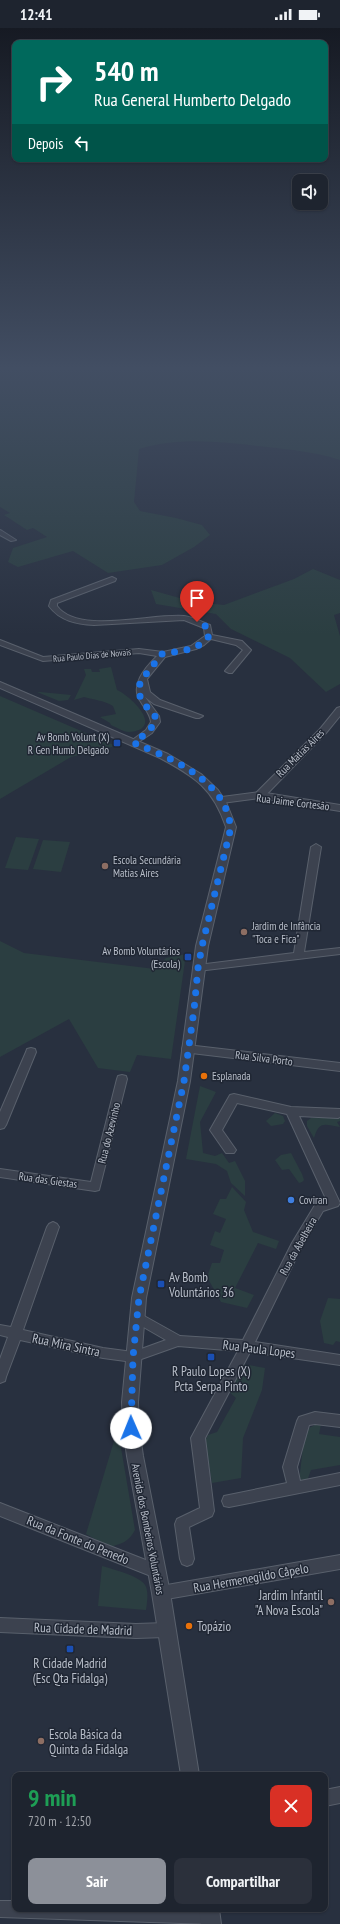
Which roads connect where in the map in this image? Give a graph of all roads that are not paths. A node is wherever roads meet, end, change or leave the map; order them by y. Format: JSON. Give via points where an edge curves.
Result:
{"nodes":[{"id":1,"x":0,"y":532,"type":"edge"},
{"id":2,"x":13,"y":540,"type":"dead end"},
{"id":3,"x":112,"y":579,"type":"dead end"},
{"id":4,"x":209,"y":636,"type":"junction"},
{"id":5,"x":0,"y":642,"type":"edge"},
{"id":6,"x":162,"y":654,"type":"junction"},
{"id":7,"x":229,"y":672,"type":"dead end"},
{"id":8,"x":143,"y":678,"type":"junction"},
{"id":9,"x":0,"y":685,"type":"edge"},
{"id":10,"x":340,"y":710,"type":"edge"},
{"id":11,"x":198,"y":716,"type":"dead end"},
{"id":12,"x":134,"y":743,"type":"junction"},
{"id":13,"x":260,"y":795,"type":"junction"},
{"id":14,"x":222,"y":800,"type":"junction"},
{"id":15,"x":340,"y":808,"type":"edge"},
{"id":16,"x":316,"y":847,"type":"dead end"},
{"id":17,"x":340,"y":951,"type":"edge"},
{"id":18,"x":298,"y":956,"type":"junction"},
{"id":19,"x":198,"y":968,"type":"junction"},
{"id":20,"x":188,"y":1049,"type":"junction"},
{"id":21,"x":31,"y":1052,"type":"dead end"},
{"id":22,"x":340,"y":1067,"type":"edge"},
{"id":23,"x":122,"y":1080,"type":"dead end"},
{"id":24,"x":291,"y":1111,"type":"junction"},
{"id":25,"x":340,"y":1113,"type":"edge"},
{"id":26,"x":0,"y":1125,"type":"edge"},
{"id":27,"x":230,"y":1150,"type":"dead end"},
{"id":28,"x":0,"y":1173,"type":"edge"},
{"id":29,"x":95,"y":1187,"type":"joint"},
{"id":30,"x":337,"y":1202,"type":"edge"},
{"id":31,"x":53,"y":1227,"type":"dead end"},
{"id":32,"x":137,"y":1317,"type":"junction"},
{"id":33,"x":0,"y":1330,"type":"edge"},
{"id":34,"x":16,"y":1334,"type":"junction"},
{"id":35,"x":178,"y":1340,"type":"junction"},
{"id":36,"x":247,"y":1346,"type":"junction"},
{"id":37,"x":133,"y":1357,"type":"junction"},
{"id":38,"x":340,"y":1360,"type":"edge"},
{"id":39,"x":0,"y":1377,"type":"edge"},
{"id":40,"x":340,"y":1421,"type":"edge"},
{"id":41,"x":340,"y":1479,"type":"edge"},
{"id":42,"x":295,"y":1488,"type":"junction"},
{"id":43,"x":229,"y":1501,"type":"dead end"},
{"id":44,"x":0,"y":1509,"type":"edge"},
{"id":45,"x":187,"y":1559,"type":"dead end"},
{"id":46,"x":340,"y":1562,"type":"edge"},
{"id":47,"x":156,"y":1571,"type":"junction"},
{"id":48,"x":161,"y":1593,"type":"junction"},
{"id":49,"x":0,"y":1625,"type":"edge"},
{"id":50,"x":166,"y":1630,"type":"junction"},
{"id":51,"x":190,"y":1772,"type":"edge"},
{"id":52,"x":340,"y":1795,"type":"edge"},
{"id":53,"x":328,"y":1797,"type":"edge"},
{"id":54,"x":0,"y":1909,"type":"edge"},
{"id":55,"x":12,"y":1909,"type":"edge"},
{"id":56,"x":90,"y":1912,"type":"edge"},
{"id":57,"x":210,"y":1916,"type":"edge"}],
"edges":[{"from":1,"to":2,"type":"street"},
{"from":3,"to":4,"type":"street","via":[[54,602],[56,612],[80,622],[94,623],[184,618],[207,627]]},
{"from":4,"to":6,"type":"street","via":[[204,643],[197,646]]},
{"from":4,"to":7,"type":"street","via":[[239,643],[247,650]]},
{"from":5,"to":6,"type":"street","name":"Rua Paulo Dias de Novais","via":[[43,658],[139,651]]},
{"from":6,"to":8,"type":"street"},
{"from":8,"to":11,"type":"street","via":[[146,694],[157,702]]},
{"from":8,"to":12,"type":"street","via":[[138,688],[139,694],[156,720],[154,726]]},
{"from":9,"to":12,"type":"street","name":"Avenida dos Bombeiros Voluntários"},
{"from":10,"to":13,"type":"street","name":"Rua Matias Aires","via":[[323,731]]},
{"from":12,"to":14,"type":"street","name":"Avenida dos Bombeiros Voluntários","via":[[184,767],[205,782]]},
{"from":13,"to":14,"type":"street","name":"Rua Jaime Cortesão"},
{"from":13,"to":15,"type":"street","name":"Rua Jaime Cortesão"},
{"from":14,"to":19,"type":"street","name":"Avenida dos Bombeiros Voluntários","via":[[231,827]]},
{"from":16,"to":18,"type":"street"},
{"from":17,"to":18,"type":"street"},
{"from":18,"to":19,"type":"street"},
{"from":19,"to":20,"type":"street","name":"Avenida dos Bombeiros Voluntários"},
{"from":20,"to":22,"type":"street","name":"Rua Silva Porto"},
{"from":20,"to":32,"type":"street","name":"Avenida dos Bombeiros Voluntários","via":[[177,1123]]},
{"from":21,"to":26,"type":"street"},
{"from":23,"to":29,"type":"street","name":"Rua do Azevinho"},
{"from":24,"to":25,"type":"street"},
{"from":24,"to":27,"type":"street","via":[[234,1098],[216,1130]]},
{"from":24,"to":30,"type":"street","name":"Rua da Abelheira"},
{"from":28,"to":29,"type":"street","name":"Rua das Giestas"},
{"from":30,"to":36,"type":"street","name":"Rua da Abelheira","via":[[319,1208],[296,1246]]},
{"from":31,"to":34,"type":"street"},
{"from":32,"to":35,"type":"street","name":"Rua Paula Lopes"},
{"from":32,"to":37,"type":"street","name":"Avenida dos Bombeiros Voluntários"},
{"from":33,"to":34,"type":"street","name":"Rua Mira Sintra"},
{"from":34,"to":37,"type":"street","name":"Rua Mira Sintra"},
{"from":34,"to":39,"type":"street"},
{"from":35,"to":36,"type":"street","name":"Rua Paula Lopes"},
{"from":35,"to":37,"type":"street","name":"Rua Paula Lopes"},
{"from":36,"to":38,"type":"street","name":"Rua Paula Lopes"},
{"from":36,"to":45,"type":"street","name":"Rua da Abelheira","via":[[198,1438],[207,1511],[182,1524]]},
{"from":37,"to":47,"type":"street","name":"Avenida dos Bombeiros Voluntários","via":[[131,1428]]},
{"from":40,"to":42,"type":"street","via":[[315,1418],[304,1422],[290,1467]]},
{"from":41,"to":42,"type":"street"},
{"from":42,"to":43,"type":"street"},
{"from":44,"to":47,"type":"street","name":"Rua da Fonte do Penedo"},
{"from":46,"to":48,"type":"street","name":"Rua Hermenegildo Câpelo"},
{"from":47,"to":48,"type":"street","name":"Avenida dos Bombeiros Voluntários"},
{"from":48,"to":50,"type":"street","name":"Avenida dos Bombeiros Voluntários"},
{"from":49,"to":50,"type":"street","name":"Rua Cidade de Madrid"},
{"from":50,"to":51,"type":"street","name":"Avenida dos Bombeiros Voluntários"},
{"from":52,"to":53,"type":"street"},
{"from":54,"to":55,"type":"street"},
{"from":56,"to":57,"type":"street"}]}
